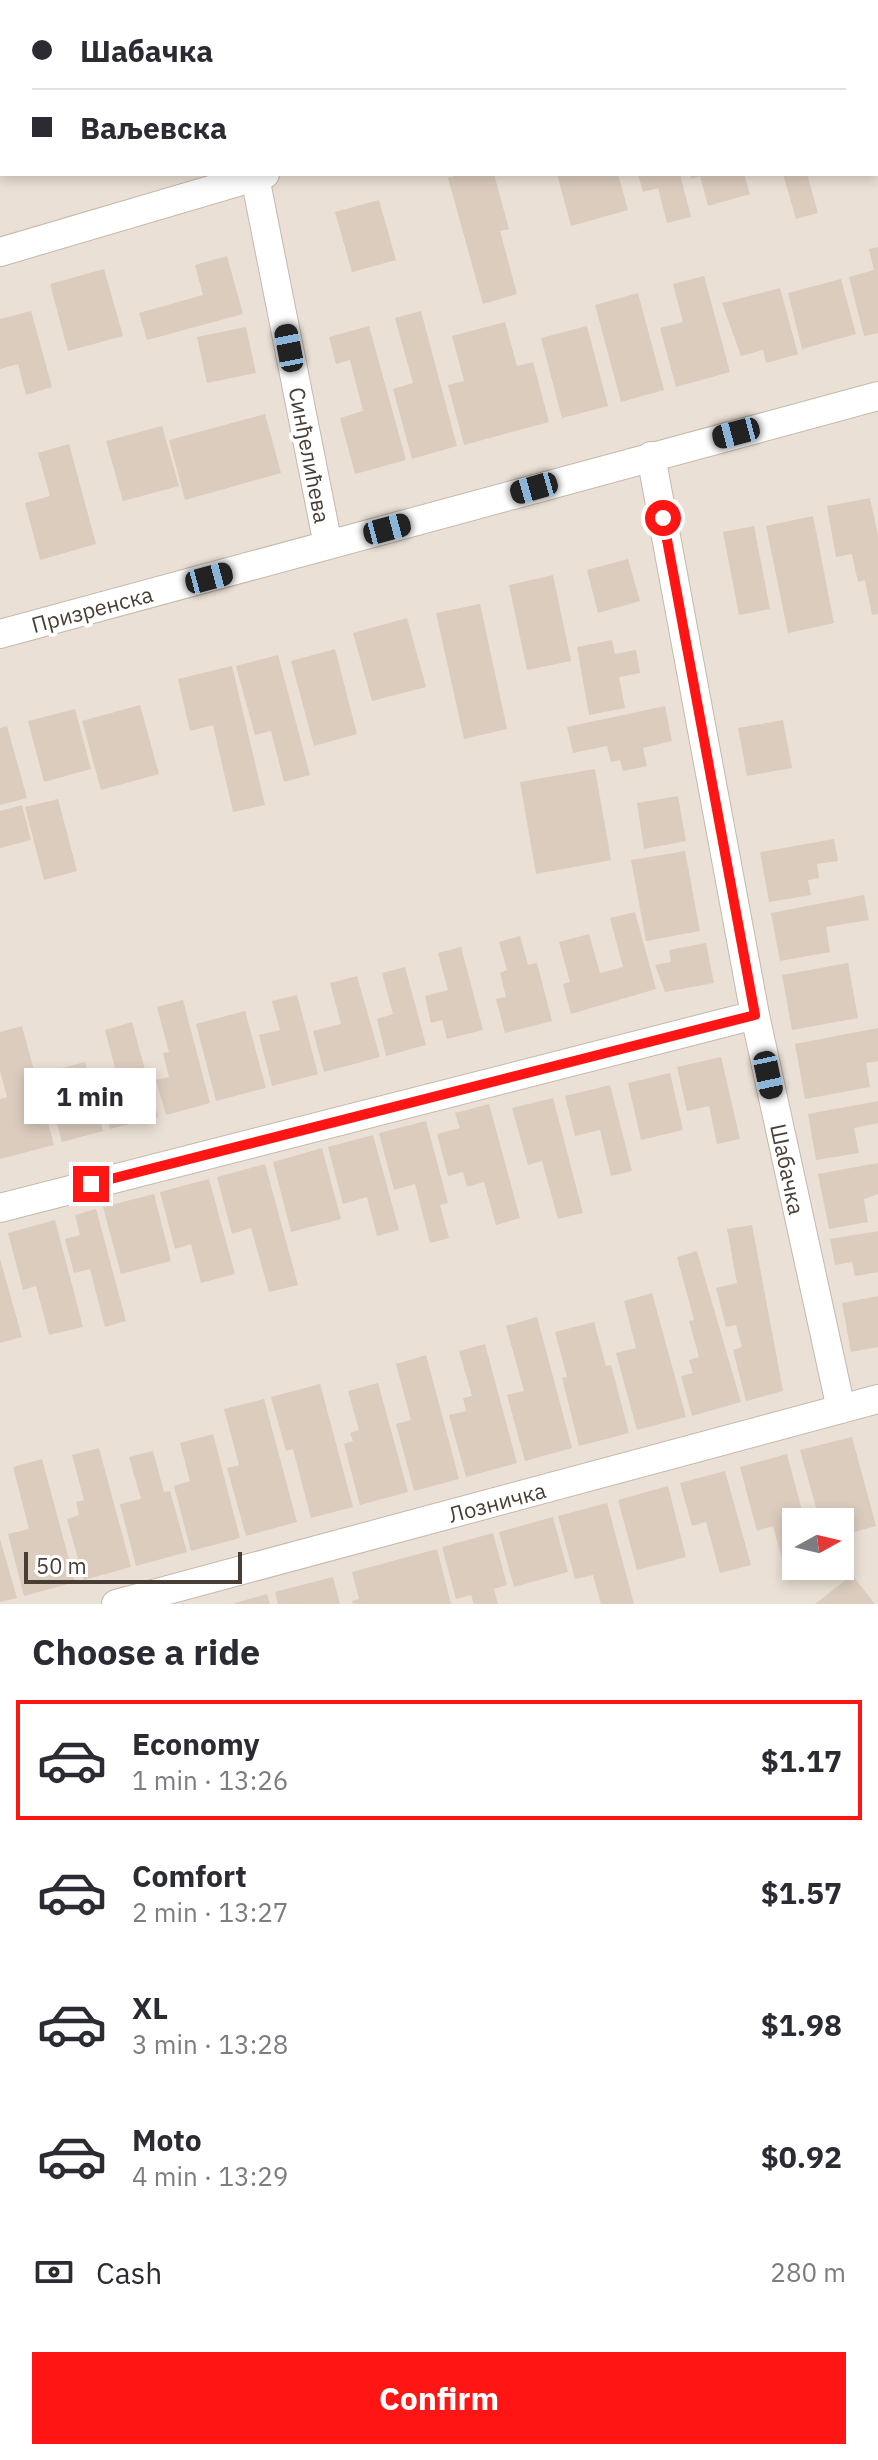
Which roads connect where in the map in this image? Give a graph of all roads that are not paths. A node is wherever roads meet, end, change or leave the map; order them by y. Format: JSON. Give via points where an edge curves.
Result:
{"nodes":[{"id":1,"x":260,"y":176,"type":"edge"},
{"id":2,"x":0,"y":252,"type":"edge"},
{"id":3,"x":878,"y":396,"type":"edge"},
{"id":4,"x":651,"y":456,"type":"junction"},
{"id":5,"x":328,"y":545,"type":"junction"},
{"id":6,"x":0,"y":634,"type":"edge"},
{"id":7,"x":755,"y":1015,"type":"junction"},
{"id":8,"x":0,"y":1208,"type":"edge"},
{"id":9,"x":878,"y":1399,"type":"edge"},
{"id":10,"x":841,"y":1409,"type":"junction"},
{"id":11,"x":116,"y":1604,"type":"edge"}],
"edges":[{"from":1,"to":2,"type":"street","name":"Синђелићева"},
{"from":1,"to":5,"type":"street","name":"Синђелићева"},
{"from":3,"to":4,"type":"street","name":"Призренска"},
{"from":4,"to":5,"type":"street","name":"Призренска"},
{"from":4,"to":7,"type":"street","name":"Шабачка"},
{"from":5,"to":6,"type":"street","name":"Призренска"},
{"from":7,"to":8,"type":"street"},
{"from":7,"to":10,"type":"street","name":"Шабачка"},
{"from":9,"to":10,"type":"street","name":"Лозничка"},
{"from":10,"to":11,"type":"street","name":"Лозничка"}]}
